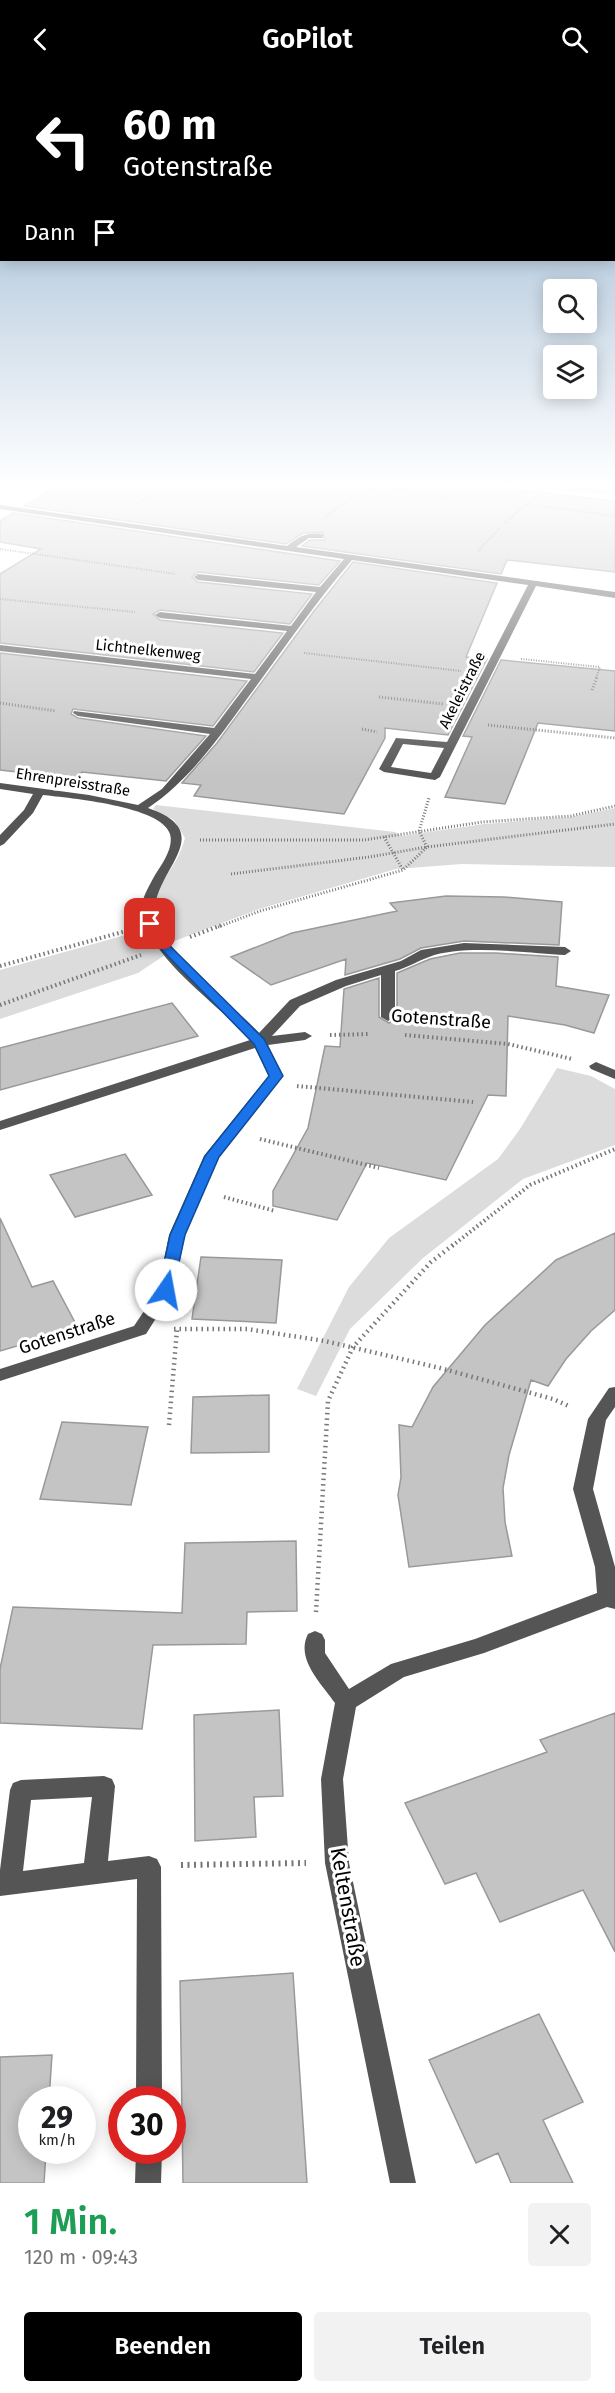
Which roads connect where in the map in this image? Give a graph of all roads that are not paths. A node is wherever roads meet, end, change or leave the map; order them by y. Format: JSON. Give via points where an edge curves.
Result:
{"nodes":[{"id":1,"x":248,"y":582,"type":"edge"},
{"id":2,"x":329,"y":582,"type":"edge"},
{"id":3,"x":528,"y":582,"type":"edge"},
{"id":4,"x":533,"y":583,"type":"junction"},
{"id":5,"x":322,"y":590,"type":"junction"},
{"id":6,"x":615,"y":595,"type":"edge"},
{"id":7,"x":160,"y":615,"type":"road end"},
{"id":8,"x":293,"y":630,"type":"junction"},
{"id":9,"x":0,"y":648,"type":"edge"},
{"id":10,"x":256,"y":677,"type":"junction"},
{"id":11,"x":78,"y":713,"type":"road end"},
{"id":12,"x":217,"y":732,"type":"junction"},
{"id":13,"x":450,"y":746,"type":"junction"},
{"id":14,"x":0,"y":786,"type":"edge"},
{"id":15,"x":39,"y":792,"type":"junction"},
{"id":16,"x":141,"y":808,"type":"junction"},
{"id":17,"x":0,"y":842,"type":"edge"},
{"id":18,"x":565,"y":951,"type":"dead end"},
{"id":19,"x":387,"y":969,"type":"junction"},
{"id":20,"x":388,"y":1017,"type":"dead end"},
{"id":21,"x":305,"y":1036,"type":"road end"},
{"id":22,"x":259,"y":1042,"type":"junction"},
{"id":23,"x":596,"y":1066,"type":"road end"},
{"id":24,"x":615,"y":1075,"type":"edge"},
{"id":25,"x":0,"y":1126,"type":"edge"},
{"id":26,"x":0,"y":1375,"type":"edge"},
{"id":27,"x":615,"y":1393,"type":"edge"},
{"id":28,"x":611,"y":1599,"type":"edge"},
{"id":29,"x":315,"y":1640,"type":"road end"},
{"id":30,"x":346,"y":1702,"type":"junction"},
{"id":31,"x":95,"y":1873,"type":"junction"},
{"id":32,"x":5,"y":1884,"type":"edge"},
{"id":33,"x":149,"y":2086,"type":"edge"},
{"id":34,"x":148,"y":2164,"type":"edge"},
{"id":35,"x":148,"y":2183,"type":"edge"},
{"id":36,"x":403,"y":2183,"type":"edge"}],
"edges":[{"from":1,"to":5,"type":"street"},
{"from":2,"to":5,"type":"street","name":"Ehrenpreisstraße"},
{"from":3,"to":4,"type":"street"},
{"from":4,"to":6,"type":"street"},
{"from":4,"to":13,"type":"street","name":"Akeleistraße"},
{"from":5,"to":8,"type":"street","name":"Ehrenpreisstraße"},
{"from":7,"to":8,"type":"street"},
{"from":8,"to":10,"type":"street","name":"Ehrenpreisstraße"},
{"from":9,"to":10,"type":"street","name":"Lichtnelkenweg"},
{"from":10,"to":12,"type":"street","name":"Ehrenpreisstraße"},
{"from":11,"to":12,"type":"street"},
{"from":12,"to":16,"type":"street","name":"Ehrenpreisstraße","via":[[166,791]]},
{"from":13,"to":13,"type":"street","name":"Akeleistraße","via":[[435,777],[384,769],[400,740]]},
{"from":14,"to":15,"type":"street","name":"Ehrenpreisstraße"},
{"from":15,"to":16,"type":"street","name":"Ehrenpreisstraße"},
{"from":15,"to":17,"type":"street","via":[[30,811]]},
{"from":16,"to":22,"type":"street","name":"Ehrenpreisstraße","via":[[168,822],[178,840],[177,849],[148,900],[150,924],[165,947]]},
{"from":18,"to":19,"type":"street","via":[[464,947],[426,953]]},
{"from":19,"to":20,"type":"street"},
{"from":19,"to":22,"type":"street","via":[[295,1003]]},
{"from":21,"to":22,"type":"street"},
{"from":22,"to":25,"type":"street"},
{"from":22,"to":26,"type":"street","name":"Gotenstraße","via":[[276,1076],[212,1156],[177,1235],[166,1290],[140,1330]]},
{"from":23,"to":24,"type":"street"},
{"from":27,"to":28,"type":"street","via":[[597,1419],[583,1489]]},
{"from":28,"to":30,"type":"street","via":[[477,1647],[398,1670]]},
{"from":29,"to":30,"type":"street","via":[[314,1655]]},
{"from":30,"to":36,"type":"street","name":"Keltenstraße","via":[[333,1779],[337,1863]]},
{"from":31,"to":32,"type":"street"},
{"from":31,"to":32,"type":"street","via":[[104,1786],[21,1790]]},
{"from":31,"to":33,"type":"street","via":[[149,1867]]},
{"from":34,"to":35,"type":"street"}]}
